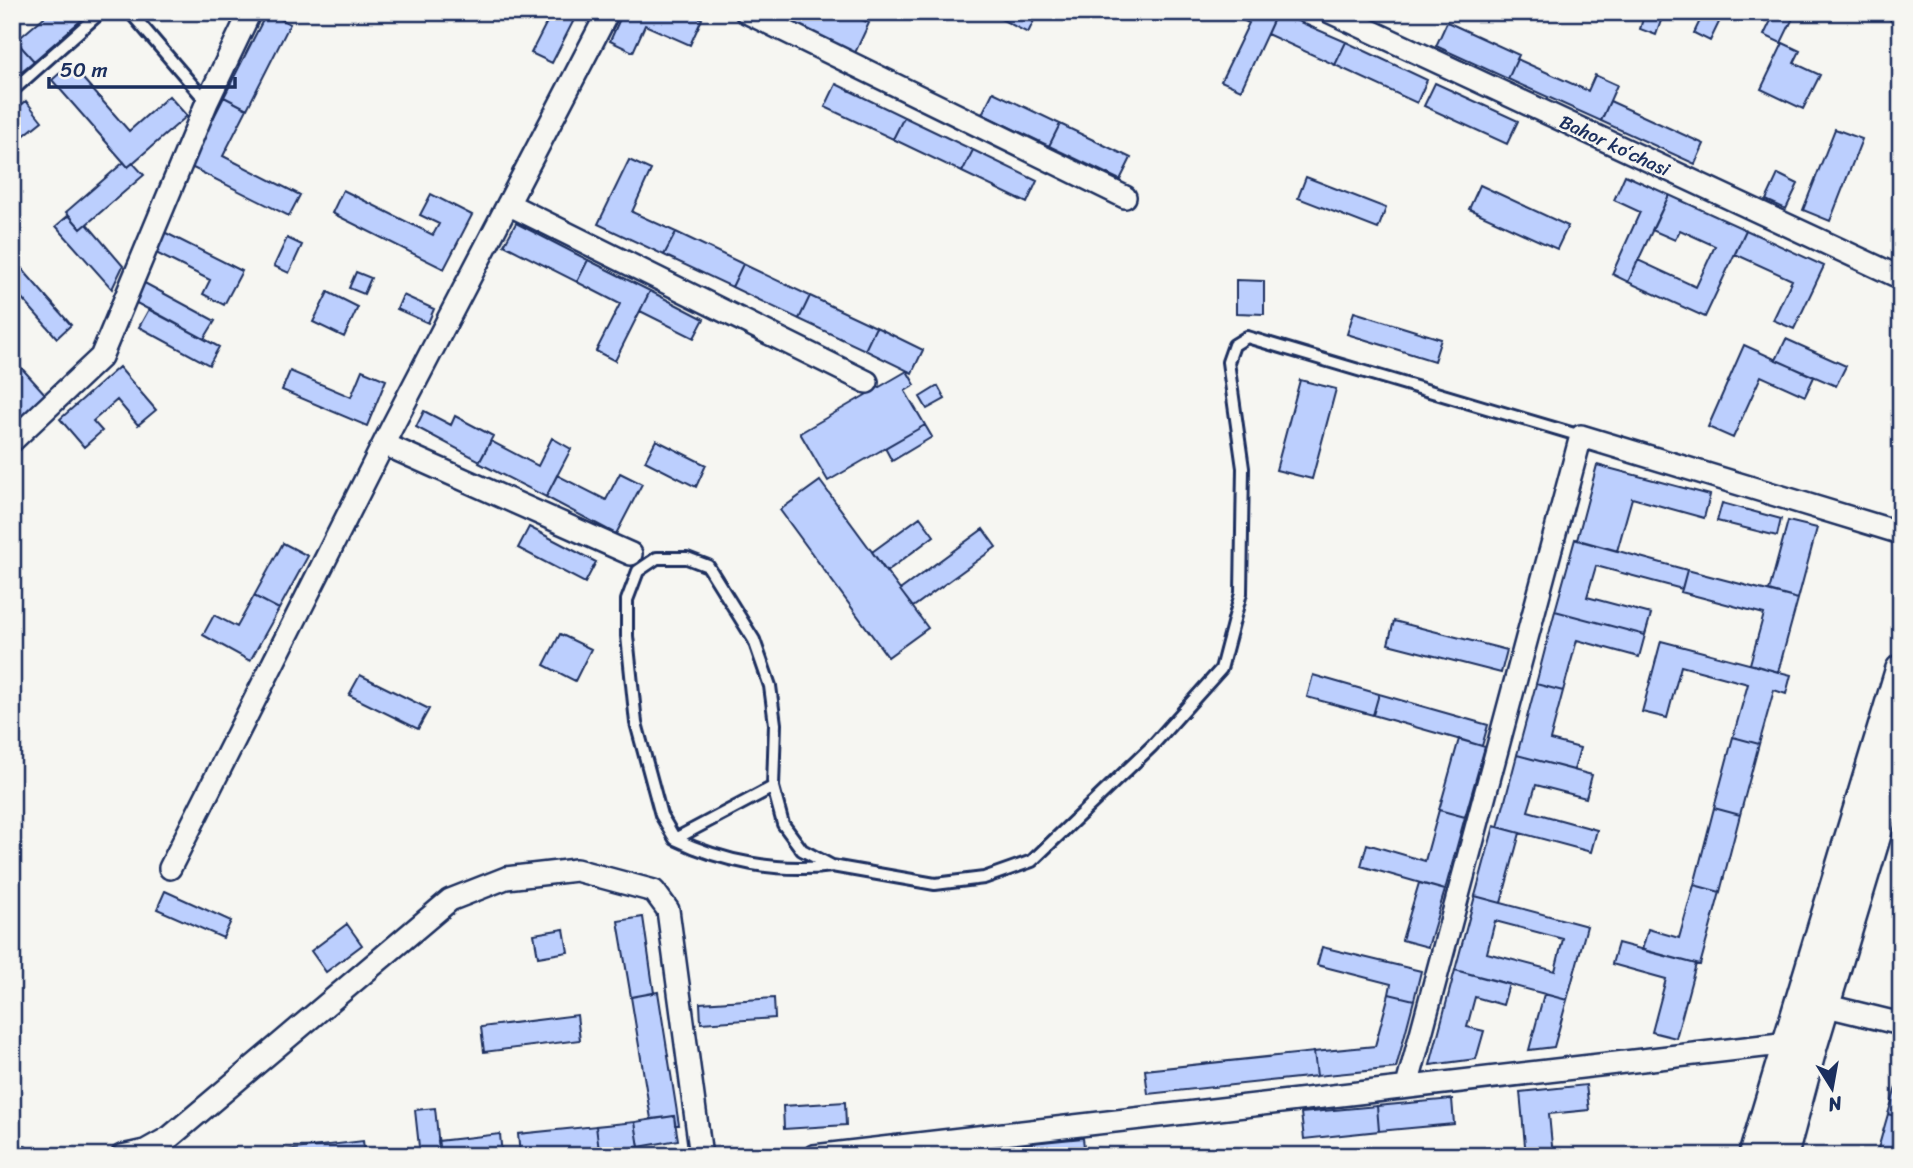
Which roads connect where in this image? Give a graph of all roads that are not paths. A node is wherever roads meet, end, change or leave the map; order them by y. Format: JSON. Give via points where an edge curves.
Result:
{"nodes":[{"id":1,"x":101,"y":12,"type":"edge"},
{"id":2,"x":130,"y":12,"type":"edge"},
{"id":3,"x":250,"y":12,"type":"edge"},
{"id":4,"x":608,"y":12,"type":"edge"},
{"id":5,"x":746,"y":12,"type":"edge"},
{"id":6,"x":1330,"y":12,"type":"edge"},
{"id":7,"x":12,"y":91,"type":"edge"},
{"id":8,"x":207,"y":102,"type":"junction"},
{"id":9,"x":1125,"y":197,"type":"dead end"},
{"id":10,"x":508,"y":204,"type":"junction"},
{"id":11,"x":1901,"y":278,"type":"edge"},
{"id":12,"x":867,"y":382,"type":"dead end"},
{"id":13,"x":1581,"y":436,"type":"junction"},
{"id":14,"x":12,"y":441,"type":"edge"},
{"id":15,"x":384,"y":444,"type":"junction"},
{"id":16,"x":1901,"y":533,"type":"edge"},
{"id":17,"x":631,"y":554,"type":"dead end"},
{"id":18,"x":1901,"y":670,"type":"edge"},
{"id":19,"x":1901,"y":750,"type":"edge"},
{"id":20,"x":773,"y":787,"type":"junction"},
{"id":21,"x":675,"y":839,"type":"junction"},
{"id":22,"x":832,"y":866,"type":"junction"},
{"id":23,"x":170,"y":868,"type":"dead end"},
{"id":24,"x":1823,"y":1005,"type":"junction"},
{"id":25,"x":1901,"y":1024,"type":"edge"},
{"id":26,"x":1789,"y":1043,"type":"junction"},
{"id":27,"x":1407,"y":1086,"type":"junction"},
{"id":28,"x":12,"y":1156,"type":"edge"},
{"id":29,"x":19,"y":1156,"type":"edge"},
{"id":30,"x":122,"y":1156,"type":"edge"},
{"id":31,"x":701,"y":1156,"type":"edge"},
{"id":32,"x":814,"y":1156,"type":"edge"},
{"id":33,"x":1754,"y":1156,"type":"edge"},
{"id":34,"x":1782,"y":1156,"type":"edge"}],
"edges":[{"from":1,"to":7,"type":"lane"},
{"from":2,"to":8,"type":"lane"},
{"from":3,"to":8,"type":"street"},
{"from":4,"to":10,"type":"street"},
{"from":5,"to":9,"type":"street"},
{"from":6,"to":11,"type":"street","name":"Bahor koʻchasi"},
{"from":8,"to":14,"type":"street","via":[[101,357]]},
{"from":10,"to":12,"type":"street"},
{"from":10,"to":15,"type":"street"},
{"from":13,"to":16,"type":"street"},
{"from":13,"to":22,"type":"lane","via":[[1262,341],[1247,337],[1240,341],[1228,362],[1243,467],[1241,593],[1221,669],[1152,746],[1032,862],[984,878],[935,884]]},
{"from":13,"to":27,"type":"street"},
{"from":15,"to":17,"type":"street"},
{"from":15,"to":23,"type":"street"},
{"from":18,"to":26,"type":"main road"},
{"from":19,"to":24,"type":"main road"},
{"from":20,"to":21,"type":"lane"},
{"from":20,"to":21,"type":"lane","via":[[775,724],[770,686],[754,640],[708,566],[687,558],[657,558],[638,571],[627,600],[627,636],[639,734],[661,815]]},
{"from":20,"to":22,"type":"lane","via":[[783,824],[802,850]]},
{"from":21,"to":22,"type":"lane","via":[[741,861]]},
{"from":24,"to":25,"type":"street"},
{"from":24,"to":34,"type":"main road"},
{"from":26,"to":27,"type":"street"},
{"from":26,"to":33,"type":"main road"},
{"from":27,"to":32,"type":"street"},
{"from":28,"to":29,"type":"street"},
{"from":30,"to":31,"type":"street","via":[[170,1138],[450,900],[506,878],[576,870],[654,891],[668,910]]}]}
